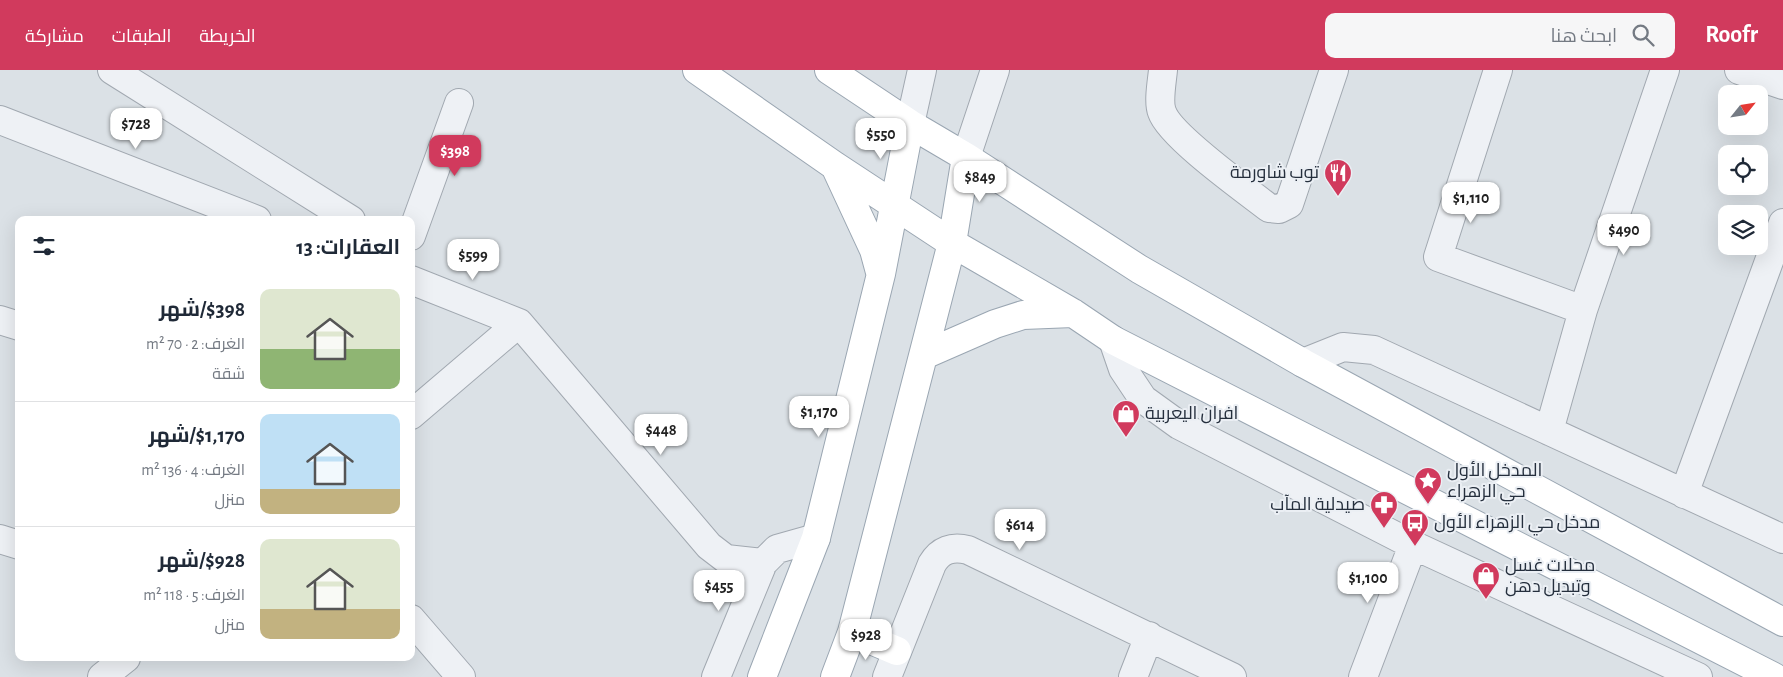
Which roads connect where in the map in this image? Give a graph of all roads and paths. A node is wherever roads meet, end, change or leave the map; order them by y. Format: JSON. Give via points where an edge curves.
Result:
{"nodes":[{"id":1,"x":112,"y":70,"type":"edge"},
{"id":2,"x":697,"y":70,"type":"edge"},
{"id":3,"x":829,"y":70,"type":"edge"},
{"id":4,"x":922,"y":70,"type":"edge"},
{"id":5,"x":995,"y":70,"type":"edge"},
{"id":6,"x":1164,"y":70,"type":"edge"},
{"id":7,"x":1334,"y":70,"type":"edge"},
{"id":8,"x":1498,"y":70,"type":"edge"},
{"id":9,"x":1665,"y":70,"type":"edge"},
{"id":10,"x":1739,"y":70,"type":"edge"},
{"id":11,"x":1783,"y":85,"type":"edge"},
{"id":12,"x":459,"y":103,"type":"dead end"},
{"id":13,"x":0,"y":120,"type":"edge"},
{"id":14,"x":910,"y":124,"type":"junction"},
{"id":15,"x":966,"y":157,"type":"junction"},
{"id":16,"x":835,"y":166,"type":"junction"},
{"id":17,"x":894,"y":204,"type":"junction"},
{"id":18,"x":247,"y":216,"type":"edge"},
{"id":19,"x":345,"y":216,"type":"edge"},
{"id":20,"x":1783,"y":223,"type":"edge"},
{"id":21,"x":415,"y":225,"type":"edge"},
{"id":22,"x":952,"y":243,"type":"junction"},
{"id":23,"x":881,"y":274,"type":"junction"},
{"id":24,"x":415,"y":282,"type":"edge"},
{"id":25,"x":1583,"y":310,"type":"junction"},
{"id":26,"x":1073,"y":313,"type":"junction"},
{"id":27,"x":0,"y":320,"type":"edge"},
{"id":28,"x":519,"y":323,"type":"junction"},
{"id":29,"x":15,"y":325,"type":"edge"},
{"id":30,"x":1113,"y":340,"type":"junction"},
{"id":31,"x":924,"y":356,"type":"junction"},
{"id":32,"x":1303,"y":363,"type":"junction"},
{"id":33,"x":415,"y":412,"type":"edge"},
{"id":34,"x":1549,"y":431,"type":"junction"},
{"id":35,"x":1684,"y":494,"type":"junction"},
{"id":36,"x":816,"y":538,"type":"junction"},
{"id":37,"x":1783,"y":538,"type":"edge"},
{"id":38,"x":0,"y":539,"type":"edge"},
{"id":39,"x":15,"y":545,"type":"edge"},
{"id":40,"x":1413,"y":545,"type":"junction"},
{"id":41,"x":763,"y":563,"type":"junction"},
{"id":42,"x":1783,"y":622,"type":"edge"},
{"id":43,"x":415,"y":625,"type":"edge"},
{"id":44,"x":852,"y":632,"type":"junction"},
{"id":45,"x":1148,"y":636,"type":"junction"},
{"id":46,"x":897,"y":651,"type":"junction"},
{"id":47,"x":122,"y":661,"type":"edge"},
{"id":48,"x":103,"y":677,"type":"edge"},
{"id":49,"x":461,"y":677,"type":"edge"},
{"id":50,"x":716,"y":677,"type":"edge"},
{"id":51,"x":762,"y":677,"type":"edge"},
{"id":52,"x":835,"y":677,"type":"edge"},
{"id":53,"x":887,"y":677,"type":"edge"},
{"id":54,"x":1133,"y":677,"type":"edge"},
{"id":55,"x":1232,"y":677,"type":"edge"},
{"id":56,"x":1363,"y":677,"type":"edge"},
{"id":57,"x":1698,"y":677,"type":"edge"},
{"id":58,"x":1774,"y":677,"type":"edge"}],
"edges":[{"from":1,"to":19,"type":"street"},
{"from":2,"to":16,"type":"main road"},
{"from":3,"to":14,"type":"main road"},
{"from":4,"to":14,"type":"street"},
{"from":5,"to":15,"type":"street"},
{"from":6,"to":7,"type":"street","via":[[1162,112],[1177,134],[1269,208],[1279,209],[1289,204]]},
{"from":8,"to":25,"type":"street","via":[[1438,257]]},
{"from":9,"to":25,"type":"street"},
{"from":10,"to":11,"type":"street"},
{"from":12,"to":21,"type":"street"},
{"from":13,"to":18,"type":"street"},
{"from":14,"to":15,"type":"main road"},
{"from":14,"to":17,"type":"main road"},
{"from":15,"to":22,"type":"main road"},
{"from":15,"to":32,"type":"main road","via":[[1139,269]]},
{"from":16,"to":17,"type":"main road"},
{"from":16,"to":23,"type":"main road","via":[[874,250]]},
{"from":17,"to":22,"type":"main road"},
{"from":17,"to":23,"type":"main road"},
{"from":20,"to":35,"type":"street"},
{"from":22,"to":26,"type":"main road"},
{"from":22,"to":31,"type":"main road"},
{"from":23,"to":36,"type":"main road"},
{"from":24,"to":28,"type":"street"},
{"from":25,"to":34,"type":"street"},
{"from":26,"to":30,"type":"main road"},
{"from":26,"to":31,"type":"main road","via":[[1023,315]]},
{"from":27,"to":29,"type":"street"},
{"from":28,"to":33,"type":"street"},
{"from":28,"to":41,"type":"street","via":[[709,546],[726,559]]},
{"from":30,"to":40,"type":"street","via":[[1123,369],[1143,399],[1179,425]]},
{"from":30,"to":58,"type":"main road"},
{"from":31,"to":44,"type":"main road"},
{"from":32,"to":34,"type":"street","via":[[1343,347],[1374,350]]},
{"from":32,"to":42,"type":"main road"},
{"from":34,"to":35,"type":"street"},
{"from":35,"to":37,"type":"street"},
{"from":36,"to":41,"type":"street","via":[[777,549]]},
{"from":36,"to":51,"type":"main road"},
{"from":38,"to":39,"type":"street"},
{"from":40,"to":56,"type":"street"},
{"from":40,"to":57,"type":"street"},
{"from":41,"to":50,"type":"street"},
{"from":43,"to":49,"type":"street"},
{"from":44,"to":46,"type":"main road"},
{"from":44,"to":52,"type":"main road"},
{"from":45,"to":46,"type":"street","via":[[960,548],[943,551],[936,556]]},
{"from":45,"to":54,"type":"street"},
{"from":45,"to":55,"type":"street"},
{"from":46,"to":53,"type":"street"},
{"from":47,"to":48,"type":"street"}]}
